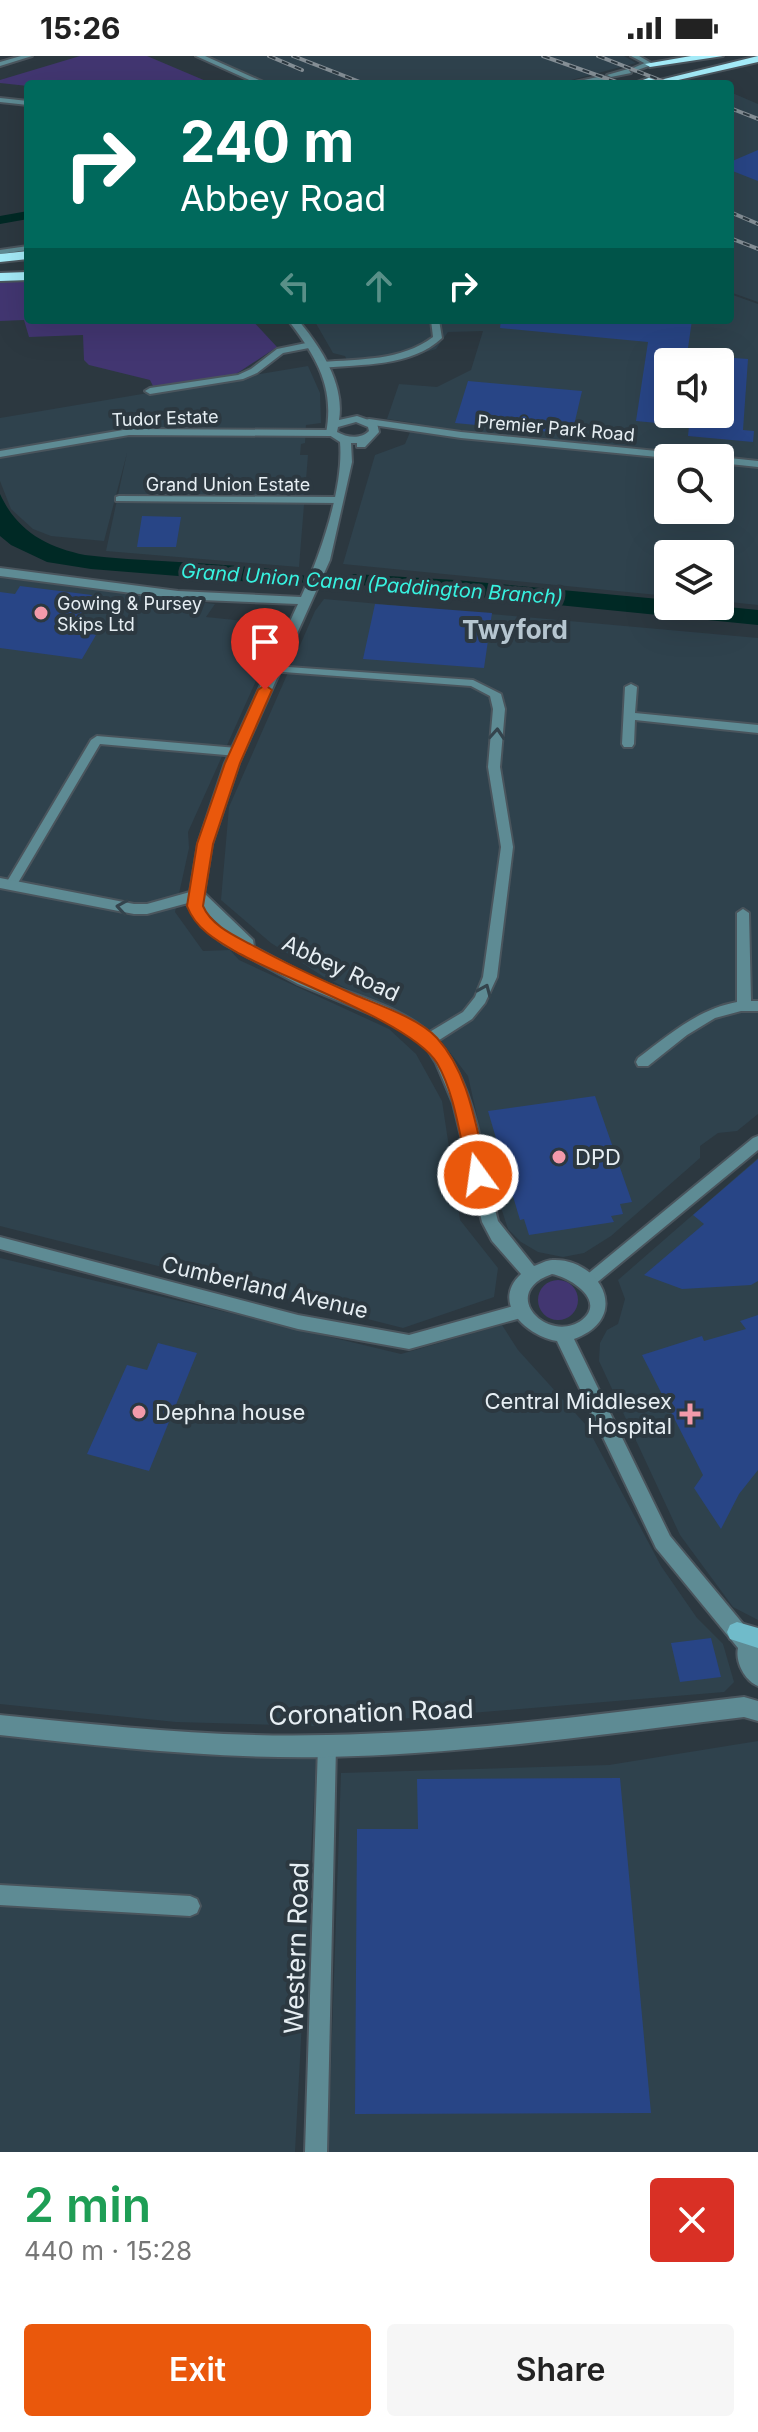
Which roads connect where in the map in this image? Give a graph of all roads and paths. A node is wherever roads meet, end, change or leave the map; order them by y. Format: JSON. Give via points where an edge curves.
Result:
{"nodes":[{"id":1,"x":29,"y":56,"type":"edge"},
{"id":2,"x":199,"y":56,"type":"edge"},
{"id":3,"x":634,"y":56,"type":"edge"},
{"id":4,"x":718,"y":56,"type":"edge"},
{"id":5,"x":744,"y":56,"type":"edge"},
{"id":6,"x":758,"y":59,"type":"edge"},
{"id":7,"x":0,"y":64,"type":"edge"},
{"id":8,"x":650,"y":64,"type":"junction"},
{"id":9,"x":758,"y":69,"type":"edge"},
{"id":10,"x":255,"y":80,"type":"edge"},
{"id":11,"x":595,"y":80,"type":"edge"},
{"id":12,"x":660,"y":80,"type":"edge"},
{"id":13,"x":662,"y":80,"type":"edge"},
{"id":14,"x":704,"y":80,"type":"edge"},
{"id":15,"x":717,"y":80,"type":"edge"},
{"id":16,"x":0,"y":100,"type":"edge"},
{"id":17,"x":24,"y":103,"type":"edge"},
{"id":18,"x":24,"y":249,"type":"edge"},
{"id":19,"x":0,"y":252,"type":"edge"},
{"id":20,"x":24,"y":256,"type":"edge"},
{"id":21,"x":0,"y":261,"type":"edge"},
{"id":22,"x":24,"y":262,"type":"edge"},
{"id":23,"x":24,"y":269,"type":"edge"},
{"id":24,"x":0,"y":271,"type":"edge"},
{"id":25,"x":24,"y":276,"type":"edge"},
{"id":26,"x":0,"y":277,"type":"edge"},
{"id":27,"x":298,"y":324,"type":"edge"},
{"id":28,"x":436,"y":324,"type":"edge"},
{"id":29,"x":311,"y":345,"type":"junction"},
{"id":30,"x":322,"y":365,"type":"junction"},
{"id":31,"x":150,"y":391,"type":"dead end"},
{"id":32,"x":335,"y":405,"type":"junction"},
{"id":33,"x":363,"y":421,"type":"junction"},
{"id":34,"x":333,"y":428,"type":"junction"},
{"id":35,"x":412,"y":430,"type":"junction"},
{"id":36,"x":370,"y":437,"type":"junction"},
{"id":37,"x":345,"y":441,"type":"junction"},
{"id":38,"x":0,"y":454,"type":"edge"},
{"id":39,"x":654,"y":454,"type":"edge"},
{"id":40,"x":734,"y":461,"type":"edge"},
{"id":41,"x":347,"y":462,"type":"junction"},
{"id":42,"x":758,"y":464,"type":"edge"},
{"id":43,"x":119,"y":499,"type":"dead end"},
{"id":44,"x":338,"y":500,"type":"junction"},
{"id":45,"x":0,"y":572,"type":"edge"},
{"id":46,"x":309,"y":595,"type":"junction"},
{"id":47,"x":274,"y":669,"type":"junction"},
{"id":48,"x":631,"y":687,"type":"dead end"},
{"id":49,"x":630,"y":716,"type":"junction"},
{"id":50,"x":758,"y":729,"type":"edge"},
{"id":51,"x":628,"y":744,"type":"dead end"},
{"id":52,"x":237,"y":752,"type":"junction"},
{"id":53,"x":6,"y":884,"type":"edge"},
{"id":54,"x":198,"y":895,"type":"junction"},
{"id":55,"x":743,"y":913,"type":"dead end"},
{"id":56,"x":751,"y":1005,"type":"edge"},
{"id":57,"x":428,"y":1040,"type":"junction"},
{"id":58,"x":643,"y":1062,"type":"dead end"},
{"id":59,"x":758,"y":1142,"type":"edge"},
{"id":60,"x":0,"y":1243,"type":"edge"},
{"id":61,"x":531,"y":1274,"type":"junction"},
{"id":62,"x":589,"y":1281,"type":"junction"},
{"id":63,"x":521,"y":1311,"type":"junction"},
{"id":64,"x":563,"y":1334,"type":"junction"},
{"id":65,"x":750,"y":1641,"type":"edge"},
{"id":66,"x":758,"y":1676,"type":"edge"},
{"id":67,"x":753,"y":1704,"type":"edge"},
{"id":68,"x":0,"y":1725,"type":"edge"},
{"id":69,"x":327,"y":1746,"type":"junction"},
{"id":70,"x":0,"y":1895,"type":"edge"},
{"id":71,"x":190,"y":1906,"type":"dead end"},
{"id":72,"x":316,"y":2152,"type":"edge"}],
"edges":[{"from":1,"to":7,"type":"street"},
{"from":2,"to":10,"type":"street"},
{"from":3,"to":8,"type":"street"},
{"from":4,"to":8,"type":"highway"},
{"from":5,"to":12,"type":"highway"},
{"from":6,"to":13,"type":"highway"},
{"from":8,"to":11,"type":"street"},
{"from":9,"to":14,"type":"highway"},
{"from":9,"to":15,"type":"highway"},
{"from":16,"to":17,"type":"street"},
{"from":18,"to":19,"type":"street"},
{"from":20,"to":21,"type":"highway"},
{"from":21,"to":22,"type":"highway"},
{"from":23,"to":24,"type":"highway"},
{"from":25,"to":26,"type":"highway"},
{"from":27,"to":29,"type":"street"},
{"from":28,"to":30,"type":"street","via":[[438,338],[405,356]]},
{"from":29,"to":30,"type":"street"},
{"from":29,"to":31,"type":"street","via":[[280,351],[240,377]]},
{"from":30,"to":32,"type":"street"},
{"from":32,"to":33,"type":"street"},
{"from":32,"to":34,"type":"street"},
{"from":33,"to":34,"type":"street"},
{"from":33,"to":35,"type":"street","name":"Premier Park Road"},
{"from":33,"to":36,"type":"street","via":[[374,429]]},
{"from":34,"to":37,"type":"street"},
{"from":34,"to":38,"type":"street","name":"Tudor Estate","via":[[129,432]]},
{"from":35,"to":36,"type":"street","name":"Premier Park Road"},
{"from":35,"to":39,"type":"street","name":"Premier Park Road"},
{"from":36,"to":37,"type":"street"},
{"from":36,"to":41,"type":"street"},
{"from":37,"to":41,"type":"street"},
{"from":40,"to":42,"type":"street"},
{"from":41,"to":44,"type":"street"},
{"from":43,"to":44,"type":"street","name":"Grand Union Estate"},
{"from":44,"to":46,"type":"street","via":[[332,534]]},
{"from":45,"to":46,"type":"street","via":[[190,596]]},
{"from":46,"to":47,"type":"street"},
{"from":47,"to":52,"type":"street"},
{"from":57,"to":47,"type":"street","one_way":true,"via":[[468,1018],[485,996],[490,977],[507,847],[494,767],[499,709],[495,694],[462,682]]},
{"from":48,"to":49,"type":"street"},
{"from":49,"to":50,"type":"street"},
{"from":49,"to":51,"type":"street"},
{"from":52,"to":53,"type":"street","via":[[97,740]]},
{"from":52,"to":54,"type":"street","via":[[205,844]]},
{"from":54,"to":53,"type":"street","one_way":true,"via":[[134,909]]},
{"from":54,"to":57,"type":"street","name":"Abbey Road","via":[[195,906],[207,925],[309,983],[388,1016]]},
{"from":55,"to":56,"type":"street"},
{"from":56,"to":58,"type":"street","via":[[717,1009]]},
{"from":57,"to":61,"type":"street","name":"Abbey Road","via":[[458,1093],[490,1222]]},
{"from":59,"to":62,"type":"street"},
{"from":60,"to":63,"type":"street","name":"Cumberland Avenue","via":[[298,1322],[409,1342]]},
{"from":61,"to":62,"type":"street","via":[[561,1267]]},
{"from":61,"to":63,"type":"street","via":[[519,1290]]},
{"from":62,"to":64,"type":"street","via":[[597,1294],[596,1313],[583,1327]]},
{"from":63,"to":64,"type":"street","via":[[533,1325]]},
{"from":64,"to":65,"type":"street","via":[[663,1542]]},
{"from":65,"to":66,"type":"street","via":[[746,1657]]},
{"from":67,"to":69,"type":"street","name":"Coronation Road","via":[[506,1735]]},
{"from":68,"to":69,"type":"street","name":"Coronation Road","via":[[158,1742]]},
{"from":69,"to":72,"type":"street","name":"Western Road"},
{"from":70,"to":71,"type":"street"}]}
